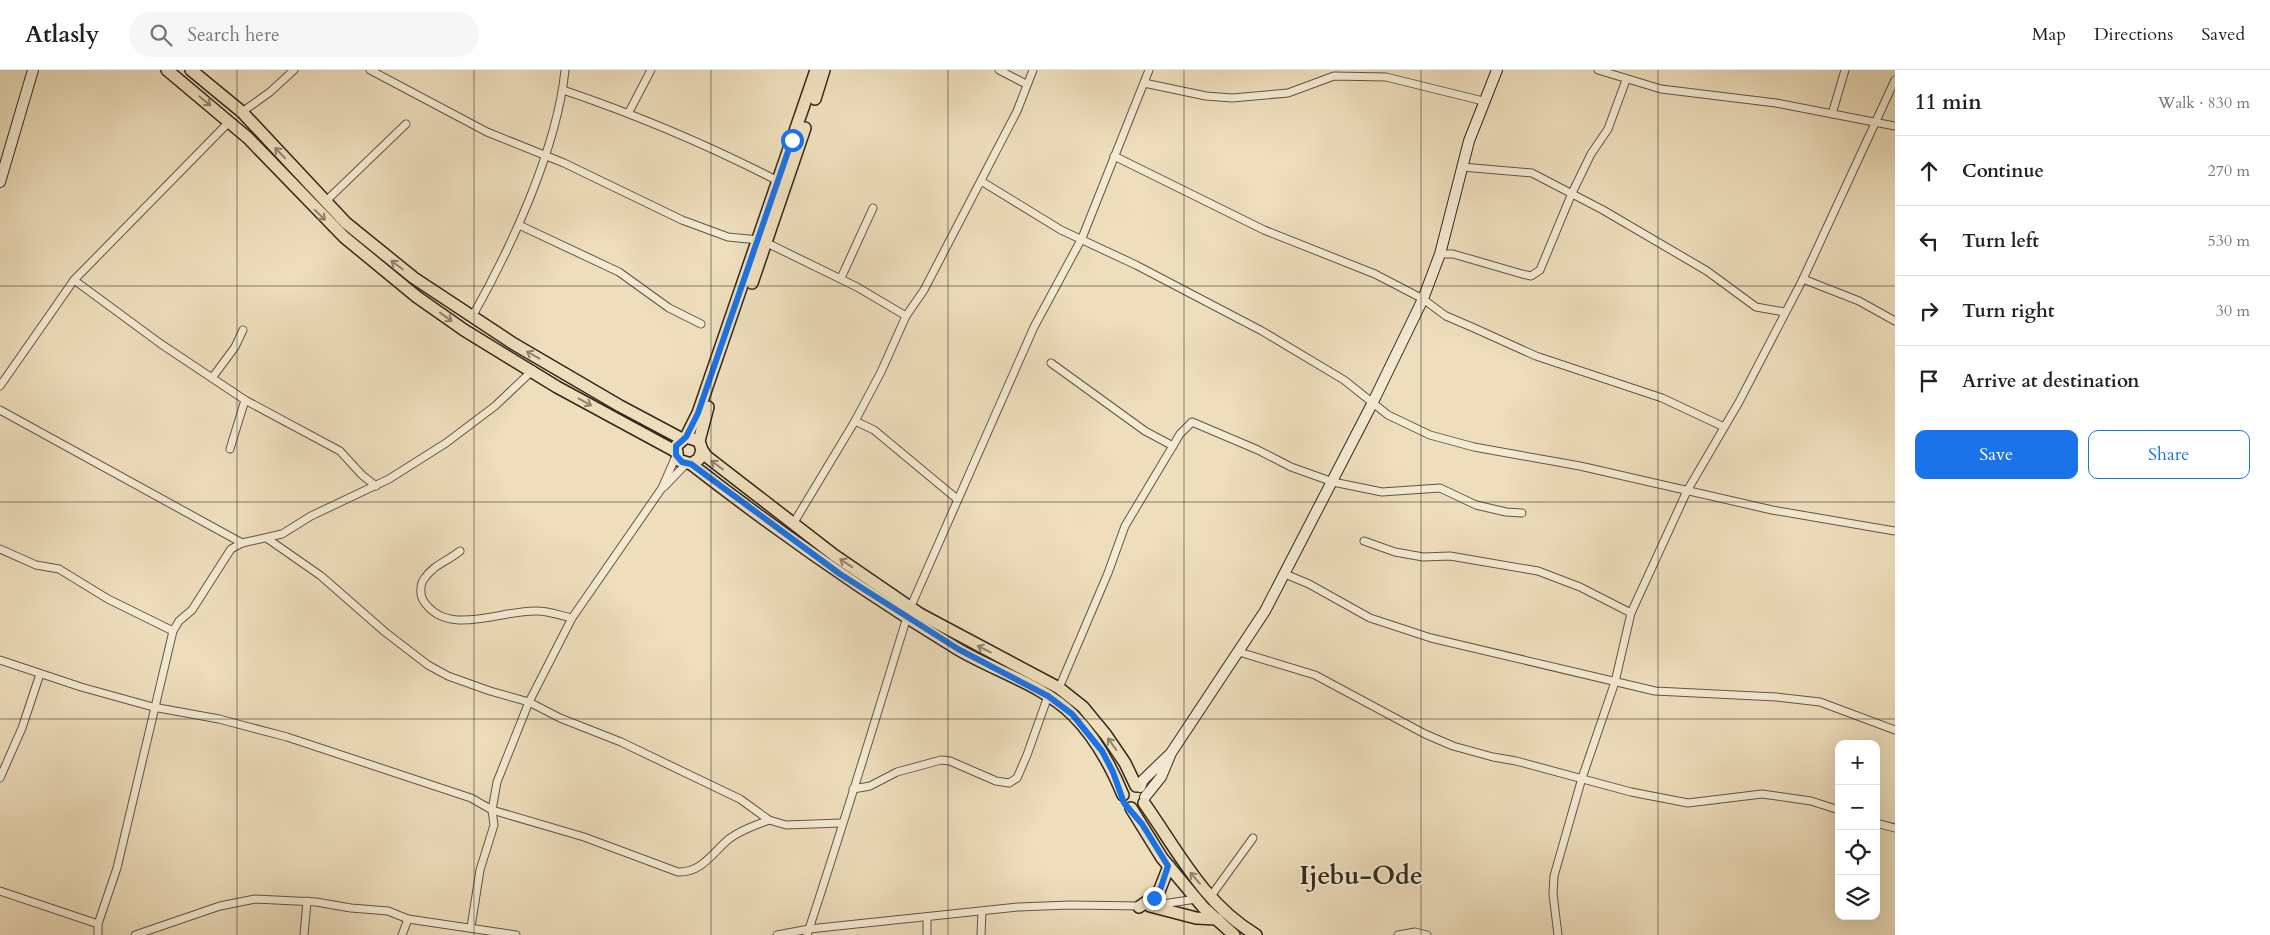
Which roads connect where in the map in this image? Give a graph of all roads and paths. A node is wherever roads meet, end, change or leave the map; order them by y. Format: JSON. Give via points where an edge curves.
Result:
{"nodes":[{"id":1,"x":32,"y":70,"type":"edge"},
{"id":2,"x":167,"y":70,"type":"edge"},
{"id":3,"x":191,"y":70,"type":"edge"},
{"id":4,"x":294,"y":70,"type":"edge"},
{"id":5,"x":370,"y":70,"type":"edge"},
{"id":6,"x":565,"y":70,"type":"edge"},
{"id":7,"x":651,"y":70,"type":"edge"},
{"id":8,"x":816,"y":70,"type":"edge"},
{"id":9,"x":824,"y":70,"type":"edge"},
{"id":10,"x":1000,"y":70,"type":"edge"},
{"id":11,"x":1033,"y":70,"type":"edge"},
{"id":12,"x":1149,"y":70,"type":"edge"},
{"id":13,"x":1498,"y":70,"type":"edge"},
{"id":14,"x":1598,"y":70,"type":"edge"},
{"id":15,"x":1845,"y":70,"type":"edge"},
{"id":16,"x":1626,"y":80,"type":"junction"},
{"id":17,"x":1895,"y":80,"type":"edge"},
{"id":18,"x":1144,"y":83,"type":"junction"},
{"id":19,"x":1026,"y":84,"type":"junction"},
{"id":20,"x":563,"y":90,"type":"junction"},
{"id":21,"x":1483,"y":101,"type":"junction"},
{"id":22,"x":242,"y":112,"type":"junction"},
{"id":23,"x":629,"y":112,"type":"junction"},
{"id":24,"x":1832,"y":114,"type":"junction"},
{"id":25,"x":230,"y":121,"type":"junction"},
{"id":26,"x":1875,"y":122,"type":"junction"},
{"id":27,"x":406,"y":124,"type":"dead end"},
{"id":28,"x":1895,"y":126,"type":"edge"},
{"id":29,"x":544,"y":156,"type":"junction"},
{"id":30,"x":1114,"y":156,"type":"junction"},
{"id":31,"x":1462,"y":167,"type":"junction"},
{"id":32,"x":778,"y":181,"type":"junction"},
{"id":33,"x":982,"y":181,"type":"junction"},
{"id":34,"x":0,"y":182,"type":"edge"},
{"id":35,"x":1572,"y":194,"type":"junction"},
{"id":36,"x":326,"y":201,"type":"junction"},
{"id":37,"x":872,"y":208,"type":"dead end"},
{"id":38,"x":519,"y":225,"type":"junction"},
{"id":39,"x":1082,"y":238,"type":"junction"},
{"id":40,"x":763,"y":242,"type":"junction"},
{"id":41,"x":1440,"y":254,"type":"junction"},
{"id":42,"x":841,"y":278,"type":"junction"},
{"id":43,"x":1803,"y":279,"type":"junction"},
{"id":44,"x":74,"y":280,"type":"junction"},
{"id":45,"x":1422,"y":298,"type":"junction"},
{"id":46,"x":1784,"y":312,"type":"junction"},
{"id":47,"x":906,"y":316,"type":"junction"},
{"id":48,"x":472,"y":317,"type":"junction"},
{"id":49,"x":1895,"y":322,"type":"edge"},
{"id":50,"x":701,"y":324,"type":"dead end"},
{"id":51,"x":243,"y":330,"type":"dead end"},
{"id":52,"x":1050,"y":363,"type":"dead end"},
{"id":53,"x":533,"y":370,"type":"junction"},
{"id":54,"x":212,"y":378,"type":"junction"},
{"id":55,"x":0,"y":386,"type":"edge"},
{"id":56,"x":245,"y":400,"type":"junction"},
{"id":57,"x":1373,"y":402,"type":"junction"},
{"id":58,"x":0,"y":410,"type":"edge"},
{"id":59,"x":855,"y":422,"type":"junction"},
{"id":60,"x":1724,"y":427,"type":"junction"},
{"id":61,"x":684,"y":438,"type":"junction"},
{"id":62,"x":701,"y":446,"type":"junction"},
{"id":63,"x":1173,"y":446,"type":"junction"},
{"id":64,"x":230,"y":449,"type":"dead end"},
{"id":65,"x":675,"y":453,"type":"junction"},
{"id":66,"x":689,"y":464,"type":"junction"},
{"id":67,"x":1333,"y":482,"type":"junction"},
{"id":68,"x":376,"y":486,"type":"junction"},
{"id":69,"x":662,"y":488,"type":"junction"},
{"id":70,"x":1687,"y":491,"type":"junction"},
{"id":71,"x":957,"y":499,"type":"junction"},
{"id":72,"x":1522,"y":513,"type":"dead end"},
{"id":73,"x":793,"y":524,"type":"junction"},
{"id":74,"x":1895,"y":531,"type":"edge"},
{"id":75,"x":268,"y":539,"type":"junction"},
{"id":76,"x":1364,"y":541,"type":"dead end"},
{"id":77,"x":242,"y":543,"type":"junction"},
{"id":78,"x":0,"y":550,"type":"edge"},
{"id":79,"x":460,"y":551,"type":"dead end"},
{"id":80,"x":1285,"y":574,"type":"junction"},
{"id":81,"x":911,"y":606,"type":"junction"},
{"id":82,"x":1631,"y":613,"type":"junction"},
{"id":83,"x":572,"y":618,"type":"junction"},
{"id":84,"x":907,"y":618,"type":"junction"},
{"id":85,"x":173,"y":631,"type":"junction"},
{"id":86,"x":1239,"y":652,"type":"junction"},
{"id":87,"x":0,"y":660,"type":"edge"},
{"id":88,"x":40,"y":674,"type":"junction"},
{"id":89,"x":1615,"y":682,"type":"junction"},
{"id":90,"x":1059,"y":688,"type":"junction"},
{"id":91,"x":1048,"y":696,"type":"junction"},
{"id":92,"x":529,"y":702,"type":"junction"},
{"id":93,"x":153,"y":707,"type":"junction"},
{"id":94,"x":1895,"y":730,"type":"edge"},
{"id":95,"x":0,"y":778,"type":"edge"},
{"id":96,"x":1582,"y":778,"type":"junction"},
{"id":97,"x":853,"y":789,"type":"junction"},
{"id":98,"x":1141,"y":793,"type":"junction"},
{"id":99,"x":1123,"y":795,"type":"junction"},
{"id":100,"x":1130,"y":808,"type":"junction"},
{"id":101,"x":1835,"y":809,"type":"edge"},
{"id":102,"x":492,"y":810,"type":"junction"},
{"id":103,"x":769,"y":820,"type":"junction"},
{"id":104,"x":841,"y":822,"type":"junction"},
{"id":105,"x":1880,"y":824,"type":"edge"},
{"id":106,"x":1895,"y":828,"type":"edge"},
{"id":107,"x":1253,"y":838,"type":"dead end"},
{"id":108,"x":1168,"y":866,"type":"junction"},
{"id":109,"x":0,"y":891,"type":"edge"},
{"id":110,"x":1211,"y":896,"type":"junction"},
{"id":111,"x":1196,"y":899,"type":"junction"},
{"id":112,"x":306,"y":901,"type":"junction"},
{"id":113,"x":1145,"y":906,"type":"junction"},
{"id":114,"x":982,"y":912,"type":"junction"},
{"id":115,"x":927,"y":917,"type":"junction"},
{"id":116,"x":408,"y":919,"type":"junction"},
{"id":117,"x":1217,"y":919,"type":"junction"},
{"id":118,"x":98,"y":924,"type":"junction"},
{"id":119,"x":471,"y":927,"type":"junction"},
{"id":120,"x":808,"y":932,"type":"edge"},
{"id":121,"x":499,"y":933,"type":"edge"},
{"id":122,"x":98,"y":935,"type":"edge"},
{"id":123,"x":135,"y":935,"type":"edge"},
{"id":124,"x":304,"y":935,"type":"edge"},
{"id":125,"x":402,"y":935,"type":"edge"},
{"id":126,"x":516,"y":935,"type":"edge"},
{"id":127,"x":777,"y":935,"type":"edge"},
{"id":128,"x":927,"y":935,"type":"edge"},
{"id":129,"x":981,"y":935,"type":"edge"},
{"id":130,"x":1234,"y":935,"type":"edge"},
{"id":131,"x":1256,"y":935,"type":"edge"},
{"id":132,"x":1398,"y":935,"type":"edge"},
{"id":133,"x":1426,"y":935,"type":"edge"},
{"id":134,"x":1558,"y":935,"type":"edge"}],
"edges":[{"from":1,"to":34,"type":"street"},
{"from":2,"to":25,"type":"main road","one_way":true},
{"from":3,"to":22,"type":"main road"},
{"from":4,"to":22,"type":"street"},
{"from":5,"to":29,"type":"street","via":[[487,132]]},
{"from":6,"to":20,"type":"street"},
{"from":7,"to":23,"type":"street"},
{"from":8,"to":32,"type":"main road"},
{"from":9,"to":40,"type":"main road"},
{"from":10,"to":19,"type":"street"},
{"from":11,"to":19,"type":"street"},
{"from":12,"to":18,"type":"street"},
{"from":13,"to":21,"type":"street"},
{"from":14,"to":16,"type":"street"},
{"from":15,"to":24,"type":"street"},
{"from":16,"to":24,"type":"street","via":[[1661,89],[1776,103]]},
{"from":16,"to":35,"type":"street","via":[[1608,129],[1591,154]]},
{"from":17,"to":26,"type":"street"},
{"from":18,"to":21,"type":"street","via":[[1232,98],[1288,93],[1334,76],[1386,77]]},
{"from":18,"to":30,"type":"street"},
{"from":19,"to":33,"type":"street","via":[[1017,111]]},
{"from":20,"to":23,"type":"street"},
{"from":20,"to":29,"type":"street"},
{"from":21,"to":31,"type":"street"},
{"from":36,"to":22,"type":"main road","one_way":true},
{"from":23,"to":32,"type":"street"},
{"from":24,"to":26,"type":"street"},
{"from":25,"to":44,"type":"street"},
{"from":25,"to":53,"type":"main road","one_way":true,"via":[[314,209],[366,257],[464,330]]},
{"from":26,"to":28,"type":"street"},
{"from":26,"to":43,"type":"street"},
{"from":27,"to":36,"type":"street"},
{"from":29,"to":38,"type":"street"},
{"from":29,"to":40,"type":"street","via":[[710,231]]},
{"from":30,"to":39,"type":"street"},
{"from":30,"to":45,"type":"street","via":[[1264,230],[1375,274]]},
{"from":31,"to":35,"type":"street","via":[[1532,173]]},
{"from":31,"to":41,"type":"street"},
{"from":32,"to":40,"type":"main road"},
{"from":33,"to":39,"type":"street","via":[[1061,230]]},
{"from":33,"to":47,"type":"street","via":[[924,290]]},
{"from":35,"to":41,"type":"street","via":[[1540,270],[1531,276],[1453,254]]},
{"from":35,"to":46,"type":"street","via":[[1707,271],[1756,306]]},
{"from":48,"to":36,"type":"main road","one_way":true,"via":[[387,258]]},
{"from":37,"to":42,"type":"street"},
{"from":38,"to":48,"type":"street"},
{"from":38,"to":50,"type":"street","via":[[618,272],[669,308]]},
{"from":39,"to":57,"type":"street","via":[[1262,331],[1344,380]]},
{"from":39,"to":71,"type":"street","via":[[1034,327]]},
{"from":40,"to":42,"type":"street"},
{"from":40,"to":61,"type":"main road","via":[[698,413]]},
{"from":40,"to":62,"type":"main road","via":[[716,380]]},
{"from":41,"to":45,"type":"street"},
{"from":42,"to":47,"type":"street"},
{"from":43,"to":46,"type":"street"},
{"from":43,"to":49,"type":"street","via":[[1859,302]]},
{"from":44,"to":54,"type":"street"},
{"from":44,"to":55,"type":"street"},
{"from":45,"to":57,"type":"street"},
{"from":45,"to":60,"type":"street","via":[[1446,316],[1536,356],[1592,372],[1662,398]]},
{"from":46,"to":60,"type":"street"},
{"from":47,"to":59,"type":"street"},
{"from":61,"to":48,"type":"main road","one_way":true,"via":[[620,406]]},
{"from":51,"to":54,"type":"street","via":[[235,347]]},
{"from":52,"to":63,"type":"street","via":[[1145,431]]},
{"from":53,"to":65,"type":"main road","one_way":true},
{"from":53,"to":68,"type":"street","via":[[495,406],[446,443]]},
{"from":54,"to":56,"type":"street"},
{"from":56,"to":64,"type":"street"},
{"from":56,"to":68,"type":"street","via":[[340,450]]},
{"from":57,"to":67,"type":"street"},
{"from":57,"to":70,"type":"street","via":[[1388,415],[1430,435]]},
{"from":58,"to":77,"type":"street"},
{"from":59,"to":71,"type":"street","via":[[874,430]]},
{"from":59,"to":73,"type":"street"},
{"from":60,"to":70,"type":"street"},
{"from":61,"to":62,"type":"main road"},
{"from":61,"to":65,"type":"main road"},
{"from":62,"to":66,"type":"main road","via":[[700,459]]},
{"from":73,"to":62,"type":"main road","one_way":true,"via":[[706,456]]},
{"from":63,"to":67,"type":"street","via":[[1192,422],[1291,467]]},
{"from":63,"to":90,"type":"street","via":[[1125,526]]},
{"from":65,"to":66,"type":"main road"},
{"from":65,"to":69,"type":"street"},
{"from":66,"to":69,"type":"street"},
{"from":66,"to":84,"type":"main road","via":[[840,574]]},
{"from":67,"to":72,"type":"street","via":[[1382,492],[1440,488],[1476,505]]},
{"from":67,"to":80,"type":"street"},
{"from":68,"to":75,"type":"street"},
{"from":69,"to":83,"type":"street"},
{"from":70,"to":74,"type":"street","via":[[1772,510]]},
{"from":70,"to":82,"type":"street"},
{"from":71,"to":81,"type":"street"},
{"from":81,"to":73,"type":"main road","one_way":true},
{"from":75,"to":77,"type":"street"},
{"from":75,"to":92,"type":"street","via":[[321,576],[428,665],[448,676]]},
{"from":76,"to":82,"type":"street","via":[[1395,552],[1423,557],[1450,556],[1538,571],[1580,587]]},
{"from":77,"to":85,"type":"street","via":[[226,555],[192,610]]},
{"from":78,"to":85,"type":"street","via":[[36,566],[59,569],[108,599]]},
{"from":79,"to":83,"type":"street","via":[[437,564],[423,580],[420,596],[438,616],[454,621],[539,611]]},
{"from":80,"to":86,"type":"street"},
{"from":80,"to":89,"type":"street","via":[[1370,618],[1506,657],[1548,664]]},
{"from":90,"to":81,"type":"main road","one_way":true,"via":[[966,640]]},
{"from":82,"to":89,"type":"street"},
{"from":83,"to":92,"type":"street"},
{"from":84,"to":91,"type":"main road"},
{"from":84,"to":97,"type":"street"},
{"from":85,"to":93,"type":"street"},
{"from":86,"to":96,"type":"street","via":[[1315,675],[1453,746]]},
{"from":86,"to":98,"type":"street","via":[[1171,753],[1161,776]]},
{"from":87,"to":88,"type":"street"},
{"from":88,"to":93,"type":"street"},
{"from":88,"to":95,"type":"street"},
{"from":89,"to":94,"type":"street","via":[[1655,691],[1776,696],[1820,702]]},
{"from":89,"to":96,"type":"street"},
{"from":98,"to":90,"type":"main road","one_way":true,"via":[[1106,735],[1083,707]]},
{"from":91,"to":97,"type":"street","via":[[1028,755],[1017,778],[1009,783],[941,760]]},
{"from":91,"to":99,"type":"main road","via":[[1072,714],[1094,740]]},
{"from":92,"to":102,"type":"street","via":[[498,782]]},
{"from":92,"to":103,"type":"street","via":[[740,799]]},
{"from":93,"to":102,"type":"street","via":[[219,719],[287,737],[471,798]]},
{"from":93,"to":118,"type":"street","via":[[116,868]]},
{"from":96,"to":101,"type":"street","via":[[1688,803],[1762,794]]},
{"from":96,"to":134,"type":"street","via":[[1554,876]]},
{"from":97,"to":104,"type":"street"},
{"from":98,"to":99,"type":"main road","via":[[1129,787]]},
{"from":98,"to":100,"type":"main road","via":[[1138,808]]},
{"from":110,"to":98,"type":"main road","one_way":true,"via":[[1186,868]]},
{"from":99,"to":100,"type":"main road","via":[[1124,803]]},
{"from":100,"to":108,"type":"main road"},
{"from":102,"to":103,"type":"street","via":[[584,837],[668,869],[688,872],[705,863],[730,838]]},
{"from":102,"to":119,"type":"street","via":[[494,825],[480,870]]},
{"from":103,"to":104,"type":"street","via":[[786,825]]},
{"from":104,"to":120,"type":"street"},
{"from":105,"to":106,"type":"street"},
{"from":107,"to":110,"type":"street"},
{"from":108,"to":111,"type":"main road"},
{"from":108,"to":113,"type":"main road","via":[[1158,894]]},
{"from":109,"to":118,"type":"street"},
{"from":110,"to":131,"type":"main road"},
{"from":111,"to":113,"type":"street"},
{"from":111,"to":117,"type":"main road"},
{"from":112,"to":116,"type":"street","via":[[388,911]]},
{"from":112,"to":123,"type":"street","via":[[255,899],[235,902]]},
{"from":112,"to":124,"type":"street"},
{"from":113,"to":114,"type":"street","via":[[1051,905]]},
{"from":113,"to":117,"type":"main road","via":[[1196,918]]},
{"from":114,"to":115,"type":"street"},
{"from":114,"to":129,"type":"street"},
{"from":115,"to":120,"type":"street"},
{"from":115,"to":128,"type":"street"},
{"from":116,"to":119,"type":"street"},
{"from":116,"to":125,"type":"street"},
{"from":117,"to":130,"type":"main road"},
{"from":118,"to":122,"type":"street"},
{"from":119,"to":121,"type":"street"},
{"from":120,"to":127,"type":"street"},
{"from":121,"to":126,"type":"street"},
{"from":132,"to":133,"type":"street","via":[[1415,932]]}]}
